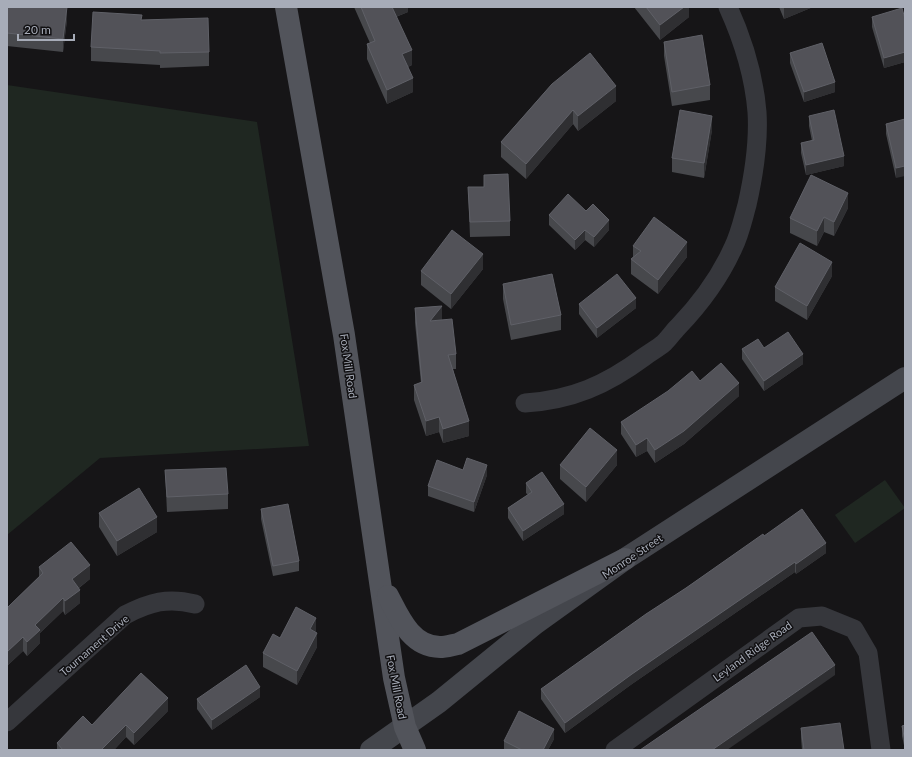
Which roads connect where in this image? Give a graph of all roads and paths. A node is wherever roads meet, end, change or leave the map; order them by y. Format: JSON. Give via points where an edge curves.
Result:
{"nodes":[{"id":1,"x":286,"y":7,"type":"edge"},
{"id":2,"x":728,"y":7,"type":"edge"},
{"id":3,"x":905,"y":378,"type":"edge"},
{"id":4,"x":524,"y":403,"type":"dead end"},
{"id":5,"x":625,"y":559,"type":"junction"},
{"id":6,"x":380,"y":581,"type":"junction"},
{"id":7,"x":195,"y":604,"type":"dead end"},
{"id":8,"x":7,"y":722,"type":"edge"},
{"id":9,"x":405,"y":727,"type":"junction"},
{"id":10,"x":371,"y":750,"type":"edge"},
{"id":11,"x":400,"y":750,"type":"edge"},
{"id":12,"x":415,"y":750,"type":"edge"},
{"id":13,"x":615,"y":750,"type":"edge"},
{"id":14,"x":881,"y":750,"type":"edge"}],
"edges":[{"from":1,"to":6,"type":"main road","name":"Fox Mill Road","via":[[341,315]]},
{"from":2,"to":4,"type":"street","via":[[739,30],[750,70],[757,112],[754,173],[734,248],[695,309],[664,342],[628,369],[609,381],[573,396]]},
{"from":3,"to":5,"type":"main road","name":"Monroe Street"},
{"from":5,"to":6,"type":"main road","via":[[458,644],[440,647],[415,639],[397,615]]},
{"from":5,"to":9,"type":"main road","name":"Monroe Street","via":[[536,623],[440,702]]},
{"from":6,"to":9,"type":"main road","name":"Fox Mill Road","via":[[394,678]]},
{"from":7,"to":8,"type":"street","name":"Tournament Drive","via":[[164,601],[143,606],[125,615]]},
{"from":9,"to":10,"type":"main road","name":"Monroe Street"},
{"from":9,"to":11,"type":"main road","name":"Fox Mill Road"},
{"from":9,"to":12,"type":"main road","name":"Fox Mill Road"},
{"from":13,"to":14,"type":"street","name":"Leyland Ridge Road","via":[[799,618],[822,616],[854,629],[868,653]]}]}
